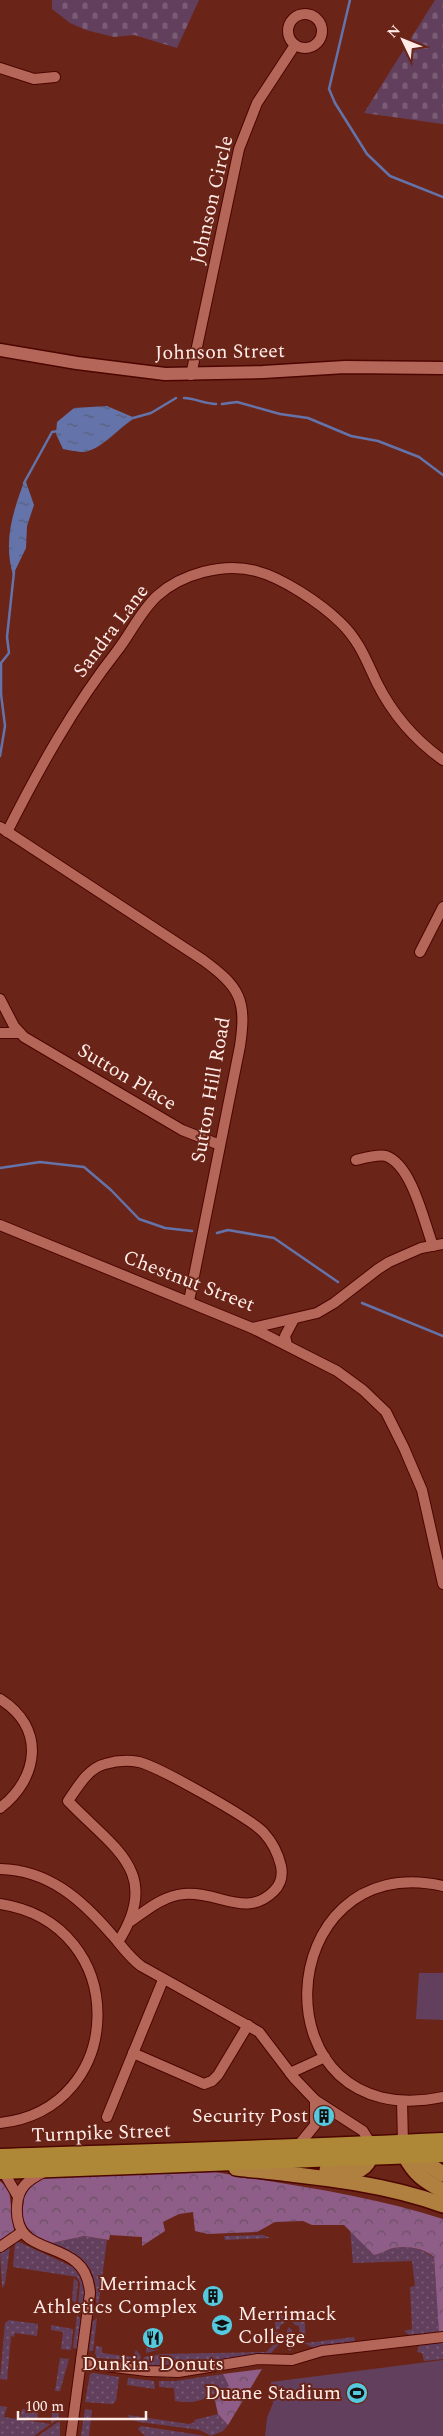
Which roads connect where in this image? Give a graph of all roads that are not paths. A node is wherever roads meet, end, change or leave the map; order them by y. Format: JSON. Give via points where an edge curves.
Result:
{"nodes":[{"id":1,"x":295,"y":45,"type":"dead end"},
{"id":2,"x":0,"y":68,"type":"edge"},
{"id":3,"x":54,"y":77,"type":"dead end"},
{"id":4,"x":0,"y":350,"type":"edge"},
{"id":5,"x":443,"y":368,"type":"edge"},
{"id":6,"x":191,"y":375,"type":"junction"},
{"id":7,"x":443,"y":760,"type":"edge"},
{"id":8,"x":3,"y":830,"type":"edge"},
{"id":9,"x":443,"y":907,"type":"edge"},
{"id":10,"x":420,"y":952,"type":"dead end"},
{"id":11,"x":0,"y":999,"type":"edge"},
{"id":12,"x":0,"y":1033,"type":"edge"},
{"id":13,"x":20,"y":1033,"type":"junction"},
{"id":14,"x":220,"y":1145,"type":"junction"},
{"id":15,"x":356,"y":1160,"type":"dead end"},
{"id":16,"x":0,"y":1225,"type":"edge"},
{"id":17,"x":438,"y":1245,"type":"edge"},
{"id":18,"x":189,"y":1302,"type":"junction"},
{"id":19,"x":294,"y":1319,"type":"junction"},
{"id":20,"x":252,"y":1328,"type":"junction"},
{"id":21,"x":287,"y":1345,"type":"junction"},
{"id":22,"x":443,"y":1584,"type":"edge"},
{"id":23,"x":0,"y":1699,"type":"edge"},
{"id":24,"x":0,"y":1808,"type":"edge"},
{"id":25,"x":0,"y":1869,"type":"edge"},
{"id":26,"x":443,"y":1886,"type":"edge"},
{"id":27,"x":0,"y":1904,"type":"edge"},
{"id":28,"x":131,"y":1921,"type":"junction"},
{"id":29,"x":118,"y":1942,"type":"junction"},
{"id":30,"x":163,"y":1980,"type":"junction"},
{"id":31,"x":248,"y":2025,"type":"junction"},
{"id":32,"x":133,"y":2054,"type":"junction"},
{"id":33,"x":325,"y":2057,"type":"junction"},
{"id":34,"x":290,"y":2073,"type":"junction"},
{"id":35,"x":443,"y":2097,"type":"edge"},
{"id":36,"x":315,"y":2100,"type":"junction"},
{"id":37,"x":402,"y":2101,"type":"junction"},
{"id":38,"x":107,"y":2117,"type":"dead end"},
{"id":39,"x":0,"y":2123,"type":"edge"},
{"id":40,"x":443,"y":2141,"type":"edge"},
{"id":41,"x":297,"y":2147,"type":"junction"},
{"id":42,"x":371,"y":2151,"type":"junction"},
{"id":43,"x":408,"y":2152,"type":"junction"},
{"id":44,"x":443,"y":2154,"type":"edge"},
{"id":45,"x":220,"y":2163,"type":"junction"},
{"id":46,"x":1,"y":2167,"type":"edge"},
{"id":47,"x":47,"y":2170,"type":"junction"},
{"id":48,"x":270,"y":2170,"type":"junction"},
{"id":49,"x":443,"y":2174,"type":"edge"},
{"id":50,"x":443,"y":2191,"type":"edge"},
{"id":51,"x":17,"y":2195,"type":"junction"},
{"id":52,"x":443,"y":2205,"type":"edge"},
{"id":53,"x":22,"y":2232,"type":"junction"},
{"id":54,"x":0,"y":2247,"type":"edge"},
{"id":55,"x":443,"y":2337,"type":"edge"},
{"id":56,"x":81,"y":2360,"type":"junction"},
{"id":57,"x":71,"y":2436,"type":"edge"}],
"edges":[{"from":1,"to":6,"type":"street","name":"Johnson Circle","via":[[257,103],[238,149]]},
{"from":2,"to":3,"type":"street","via":[[34,79]]},
{"from":4,"to":6,"type":"street","name":"Johnson Street","via":[[77,364]]},
{"from":5,"to":6,"type":"street","name":"Johnson Street","via":[[344,367]]},
{"from":7,"to":8,"type":"street","name":"Sandra Lane","via":[[394,712],[353,635],[326,610],[278,580],[256,571],[206,572],[170,586],[144,610],[63,730]]},
{"from":8,"to":14,"type":"street","name":"Sutton Hill Road","via":[[203,960],[237,993],[243,1010],[243,1026]]},
{"from":9,"to":10,"type":"street"},
{"from":11,"to":13,"type":"street","name":"Sutton Place"},
{"from":12,"to":13,"type":"street"},
{"from":13,"to":14,"type":"street","name":"Sutton Place","via":[[182,1130]]},
{"from":14,"to":18,"type":"street","name":"Sutton Hill Road"},
{"from":15,"to":17,"type":"street","via":[[384,1155],[398,1162]]},
{"from":16,"to":18,"type":"street","name":"Chestnut Street"},
{"from":17,"to":19,"type":"street","name":"Chestnut Street","via":[[389,1262],[324,1310]]},
{"from":18,"to":20,"type":"street","name":"Chestnut Street"},
{"from":19,"to":20,"type":"street","name":"Chestnut Street"},
{"from":19,"to":21,"type":"street","via":[[285,1336]]},
{"from":20,"to":21,"type":"street"},
{"from":21,"to":22,"type":"street","via":[[350,1380],[386,1412],[422,1490]]},
{"from":23,"to":24,"type":"street","via":[[25,1725],[32,1754],[23,1786]]},
{"from":25,"to":29,"type":"street","via":[[25,1872],[53,1882],[78,1899]]},
{"from":26,"to":33,"type":"street","via":[[423,1882],[378,1888],[344,1908],[318,1940],[307,1978],[306,1998],[313,2036]]},
{"from":27,"to":39,"type":"street","via":[[41,1917],[66,1935],[91,1973],[98,2018],[87,2062],[72,2084],[42,2109],[17,2120]]},
{"from":28,"to":28,"type":"street","via":[[170,1896],[218,1896],[243,1904],[260,1901],[280,1882],[282,1872],[276,1849],[258,1827],[168,1775],[139,1762],[103,1764],[92,1771],[68,1801],[115,1847],[133,1872],[136,1899]]},
{"from":28,"to":29,"type":"street"},
{"from":29,"to":30,"type":"street","via":[[131,1958]]},
{"from":30,"to":31,"type":"street"},
{"from":30,"to":32,"type":"street"},
{"from":31,"to":32,"type":"street","via":[[218,2075],[204,2084]]},
{"from":31,"to":34,"type":"street","via":[[264,2036]]},
{"from":32,"to":38,"type":"street"},
{"from":33,"to":34,"type":"street"},
{"from":33,"to":37,"type":"street","via":[[355,2086]]},
{"from":34,"to":36,"type":"street"},
{"from":35,"to":37,"type":"street"},
{"from":36,"to":41,"type":"street","via":[[315,2125]]},
{"from":36,"to":42,"type":"street","via":[[363,2131]]},
{"from":37,"to":43,"type":"street"},
{"from":40,"to":43,"type":"highway","name":"Turnpike Street"},
{"from":41,"to":42,"type":"highway","name":"Turnpike Street"},
{"from":41,"to":46,"type":"highway","name":"Turnpike Street"},
{"from":42,"to":43,"type":"highway","name":"Turnpike Street"},
{"from":42,"to":45,"type":"highway","name":"Turnpike Street"},
{"from":42,"to":48,"type":"main road","via":[[365,2167],[356,2172]]},
{"from":43,"to":44,"type":"highway","name":"Turnpike Street"},
{"from":43,"to":49,"type":"main road"},
{"from":43,"to":50,"type":"main road","via":[[414,2172]]},
{"from":45,"to":47,"type":"highway","name":"Turnpike Street"},
{"from":45,"to":48,"type":"main road","via":[[236,2168]]},
{"from":46,"to":47,"type":"highway","name":"Turnpike Street"},
{"from":46,"to":51,"type":"street"},
{"from":47,"to":51,"type":"street","via":[[24,2184]]},
{"from":48,"to":52,"type":"main road","via":[[374,2186]]},
{"from":51,"to":53,"type":"street","via":[[16,2211]]},
{"from":53,"to":54,"type":"street"},
{"from":53,"to":56,"type":"street","via":[[33,2242],[76,2261],[89,2280],[90,2303]]},
{"from":55,"to":56,"type":"street","via":[[322,2352],[292,2360],[258,2359],[178,2372],[98,2365]]},
{"from":56,"to":57,"type":"street"}]}
